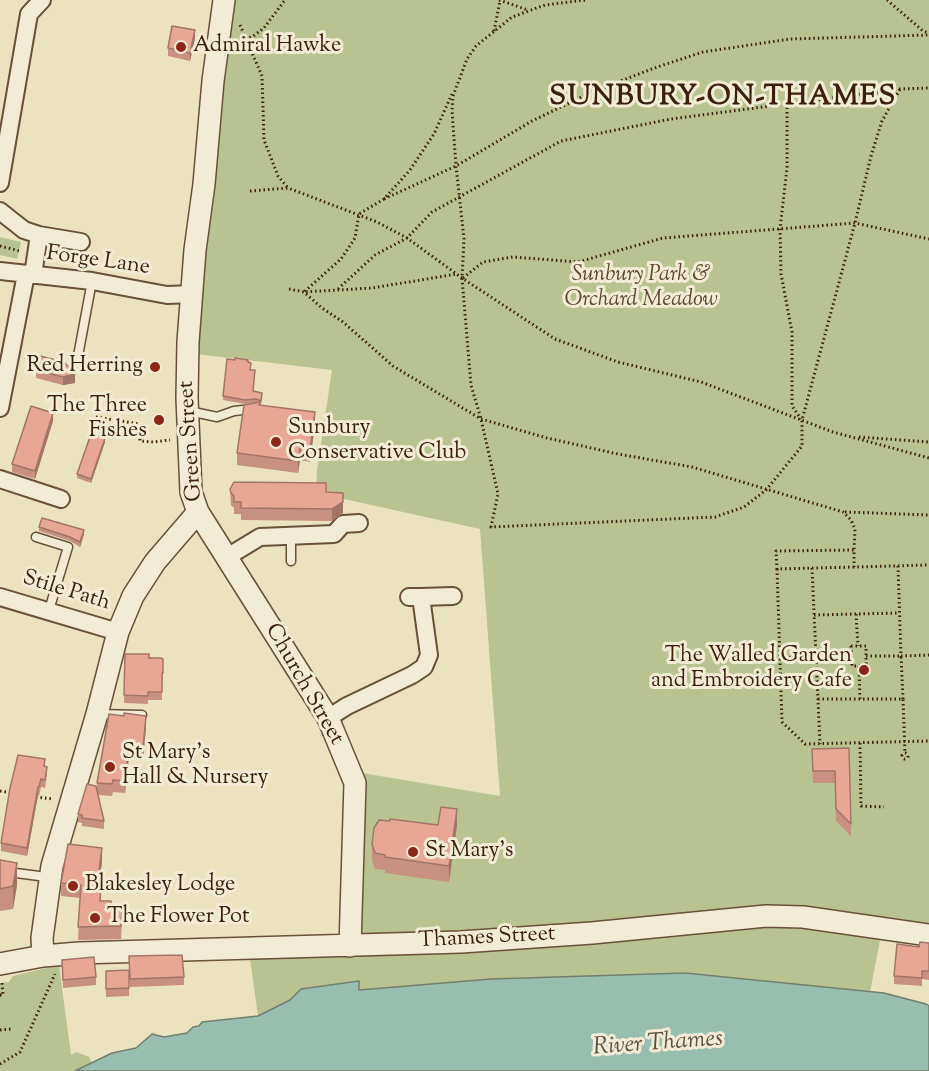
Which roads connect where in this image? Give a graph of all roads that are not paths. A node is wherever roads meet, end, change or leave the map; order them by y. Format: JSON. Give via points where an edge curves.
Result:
{"nodes":[{"id":1,"x":42,"y":0,"type":"edge"},
{"id":2,"x":224,"y":0,"type":"edge"},
{"id":3,"x":0,"y":183,"type":"edge"},
{"id":4,"x":0,"y":211,"type":"edge"},
{"id":5,"x":39,"y":234,"type":"junction"},
{"id":6,"x":81,"y":242,"type":"dead end"},
{"id":7,"x":0,"y":271,"type":"edge"},
{"id":8,"x":30,"y":275,"type":"junction"},
{"id":9,"x":92,"y":282,"type":"junction"},
{"id":10,"x":192,"y":294,"type":"junction"},
{"id":11,"x":78,"y":356,"type":"dead end"},
{"id":12,"x":2,"y":389,"type":"edge"},
{"id":13,"x":0,"y":408,"type":"edge"},
{"id":14,"x":256,"y":409,"type":"edge"},
{"id":15,"x":188,"y":411,"type":"junction"},
{"id":16,"x":0,"y":479,"type":"edge"},
{"id":17,"x":61,"y":499,"type":"dead end"},
{"id":18,"x":198,"y":513,"type":"junction"},
{"id":19,"x":359,"y":523,"type":"dead end"},
{"id":20,"x":291,"y":535,"type":"junction"},
{"id":21,"x":36,"y":537,"type":"dead end"},
{"id":22,"x":227,"y":557,"type":"junction"},
{"id":23,"x":291,"y":561,"type":"dead end"},
{"id":24,"x":0,"y":590,"type":"edge"},
{"id":25,"x":453,"y":596,"type":"dead end"},
{"id":26,"x":0,"y":597,"type":"edge"},
{"id":27,"x":49,"y":610,"type":"junction"},
{"id":28,"x":118,"y":632,"type":"junction"},
{"id":29,"x":97,"y":714,"type":"junction"},
{"id":30,"x":142,"y":715,"type":"edge"},
{"id":31,"x":328,"y":718,"type":"junction"},
{"id":32,"x":0,"y":871,"type":"edge"},
{"id":33,"x":39,"y":876,"type":"dead end"},
{"id":34,"x":929,"y":935,"type":"edge"},
{"id":35,"x":350,"y":946,"type":"junction"},
{"id":36,"x":49,"y":961,"type":"junction"},
{"id":37,"x":1,"y":974,"type":"edge"}],
"edges":[{"from":1,"to":3,"type":"street","via":[[29,14]]},
{"from":2,"to":10,"type":"street","name":"Green Street"},
{"from":4,"to":5,"type":"street","via":[[24,230]]},
{"from":5,"to":6,"type":"street"},
{"from":5,"to":8,"type":"street"},
{"from":7,"to":8,"type":"street"},
{"from":8,"to":9,"type":"street","name":"Forge Lane"},
{"from":8,"to":12,"type":"street","name":"Forge Lane"},
{"from":9,"to":10,"type":"street","name":"Forge Lane","via":[[167,295]]},
{"from":9,"to":11,"type":"lane"},
{"from":10,"to":15,"type":"street","name":"Green Street"},
{"from":12,"to":13,"type":"street","name":"Forge Lane"},
{"from":14,"to":15,"type":"lane","via":[[217,417]]},
{"from":15,"to":18,"type":"street","name":"Green Street","via":[[191,492]]},
{"from":16,"to":17,"type":"street"},
{"from":18,"to":22,"type":"street","name":"Church Street"},
{"from":18,"to":28,"type":"street","name":"Green Street","via":[[133,596]]},
{"from":19,"to":20,"type":"street","via":[[342,524],[334,534]]},
{"from":20,"to":22,"type":"street","via":[[260,537]]},
{"from":20,"to":23,"type":"lane"},
{"from":21,"to":27,"type":"lane","via":[[68,547]]},
{"from":22,"to":31,"type":"street","name":"Church Street"},
{"from":24,"to":26,"type":"street","name":"Stile Path"},
{"from":25,"to":31,"type":"street","via":[[415,597],[429,655],[424,667]]},
{"from":26,"to":27,"type":"street","name":"Stile Path"},
{"from":27,"to":28,"type":"street","name":"Stile Path"},
{"from":28,"to":29,"type":"street","name":"Green Street"},
{"from":29,"to":30,"type":"lane"},
{"from":29,"to":36,"type":"street","name":"Green Street","via":[[49,879],[42,938]]},
{"from":31,"to":35,"type":"street","name":"Church Street","via":[[355,783]]},
{"from":32,"to":33,"type":"lane"},
{"from":34,"to":35,"type":"street","name":"Thames Street","via":[[803,917],[766,916],[592,933]]},
{"from":35,"to":36,"type":"street","name":"Thames Street","via":[[79,953]]},
{"from":36,"to":37,"type":"street","name":"Thames Street"}]}
